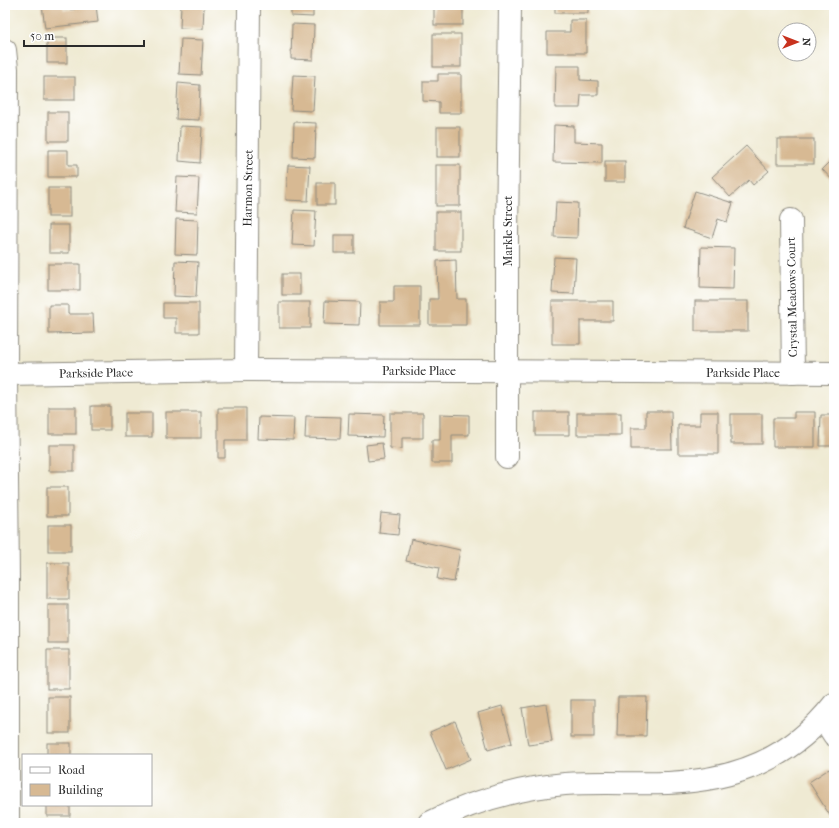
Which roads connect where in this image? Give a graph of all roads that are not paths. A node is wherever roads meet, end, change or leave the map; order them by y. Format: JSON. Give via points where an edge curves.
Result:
{"nodes":[{"id":1,"x":249,"y":5,"type":"edge"},
{"id":2,"x":510,"y":5,"type":"edge"},
{"id":3,"x":5,"y":50,"type":"edge"},
{"id":4,"x":791,"y":220,"type":"dead end"},
{"id":5,"x":246,"y":370,"type":"junction"},
{"id":6,"x":508,"y":373,"type":"junction"},
{"id":7,"x":793,"y":373,"type":"junction"},
{"id":8,"x":834,"y":373,"type":"edge"},
{"id":9,"x":5,"y":374,"type":"edge"},
{"id":10,"x":507,"y":457,"type":"dead end"},
{"id":11,"x":830,"y":719,"type":"edge"},
{"id":12,"x":8,"y":823,"type":"edge"},
{"id":13,"x":429,"y":823,"type":"edge"}],
"edges":[{"from":1,"to":5,"type":"street","name":"Harmon Street"},
{"from":2,"to":6,"type":"street","name":"Markle Street"},
{"from":3,"to":9,"type":"street"},
{"from":4,"to":7,"type":"street","name":"Crystal Meadows Court"},
{"from":5,"to":6,"type":"street","name":"Parkside Place"},
{"from":5,"to":9,"type":"street","name":"Parkside Place"},
{"from":6,"to":7,"type":"street","name":"Parkside Place"},
{"from":6,"to":10,"type":"street","name":"Markle Street"},
{"from":7,"to":8,"type":"street","name":"Parkside Place"},
{"from":9,"to":12,"type":"street"},
{"from":11,"to":13,"type":"street","via":[[774,756],[725,776],[668,783],[583,783],[534,788],[485,800]]}]}
